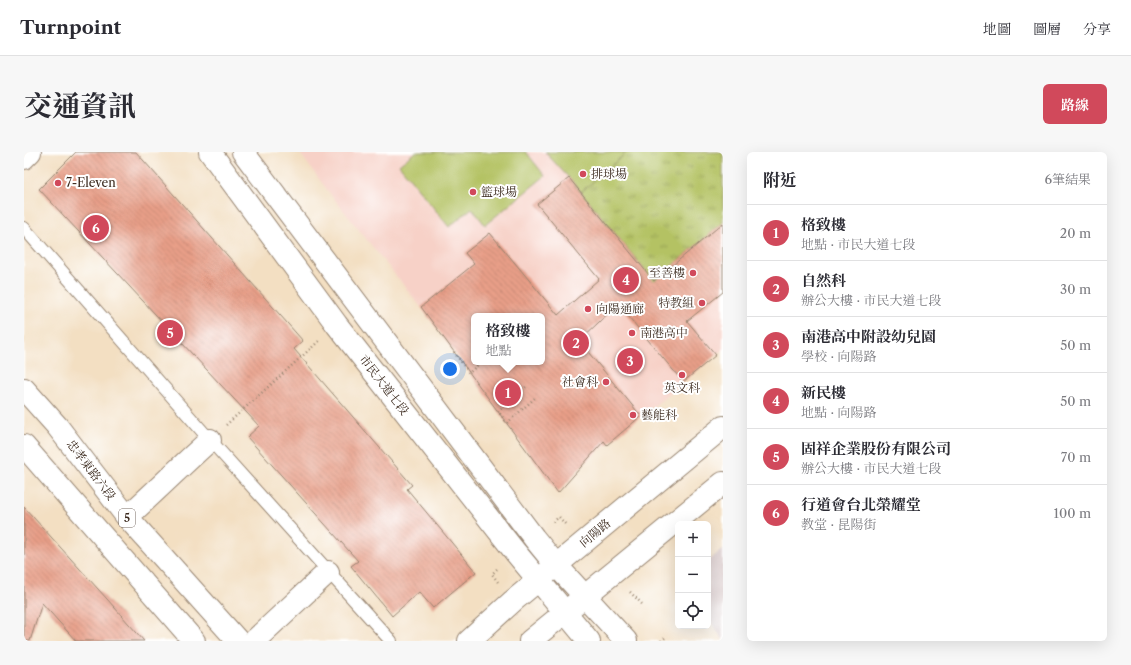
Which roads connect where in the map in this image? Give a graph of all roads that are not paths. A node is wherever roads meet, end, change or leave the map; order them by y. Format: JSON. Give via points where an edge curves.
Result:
{"nodes":[{"id":1,"x":30,"y":152,"type":"edge"},
{"id":2,"x":210,"y":152,"type":"edge"},
{"id":3,"x":243,"y":152,"type":"edge"},
{"id":4,"x":24,"y":158,"type":"edge"},
{"id":5,"x":24,"y":228,"type":"edge"},
{"id":6,"x":24,"y":389,"type":"edge"},
{"id":7,"x":723,"y":427,"type":"edge"},
{"id":8,"x":210,"y":440,"type":"junction"},
{"id":9,"x":24,"y":446,"type":"edge"},
{"id":10,"x":723,"y":483,"type":"edge"},
{"id":11,"x":126,"y":517,"type":"junction"},
{"id":12,"x":556,"y":565,"type":"junction"},
{"id":13,"x":328,"y":572,"type":"junction"},
{"id":14,"x":539,"y":580,"type":"junction"},
{"id":15,"x":584,"y":597,"type":"junction"},
{"id":16,"x":565,"y":612,"type":"junction"},
{"id":17,"x":194,"y":641,"type":"edge"},
{"id":18,"x":238,"y":641,"type":"edge"},
{"id":19,"x":254,"y":641,"type":"edge"},
{"id":20,"x":391,"y":641,"type":"edge"},
{"id":21,"x":469,"y":641,"type":"edge"},
{"id":22,"x":530,"y":641,"type":"edge"},
{"id":23,"x":589,"y":641,"type":"edge"},
{"id":24,"x":626,"y":641,"type":"edge"}],
"edges":[{"from":1,"to":4,"type":"street"},
{"from":2,"to":14,"type":"street","name":"市民大道七段","via":[[337,325]]},
{"from":3,"to":12,"type":"street"},
{"from":5,"to":8,"type":"lane"},
{"from":6,"to":11,"type":"street","name":"忠孝東路六段","number":"5","via":[[57,426]]},
{"from":7,"to":12,"type":"street","name":"向陽路"},
{"from":8,"to":11,"type":"street"},
{"from":8,"to":13,"type":"lane"},
{"from":9,"to":17,"type":"street"},
{"from":10,"to":15,"type":"street"},
{"from":11,"to":18,"type":"street","name":"忠孝東路六段","number":"5"},
{"from":12,"to":14,"type":"street","name":"向陽路"},
{"from":12,"to":15,"type":"street"},
{"from":13,"to":19,"type":"street"},
{"from":13,"to":20,"type":"lane"},
{"from":14,"to":16,"type":"street","name":"市民大道七段"},
{"from":14,"to":21,"type":"street","name":"向陽路"},
{"from":15,"to":16,"type":"street"},
{"from":15,"to":24,"type":"street"},
{"from":16,"to":22,"type":"street"},
{"from":16,"to":23,"type":"street","name":"市民大道七段"}]}
